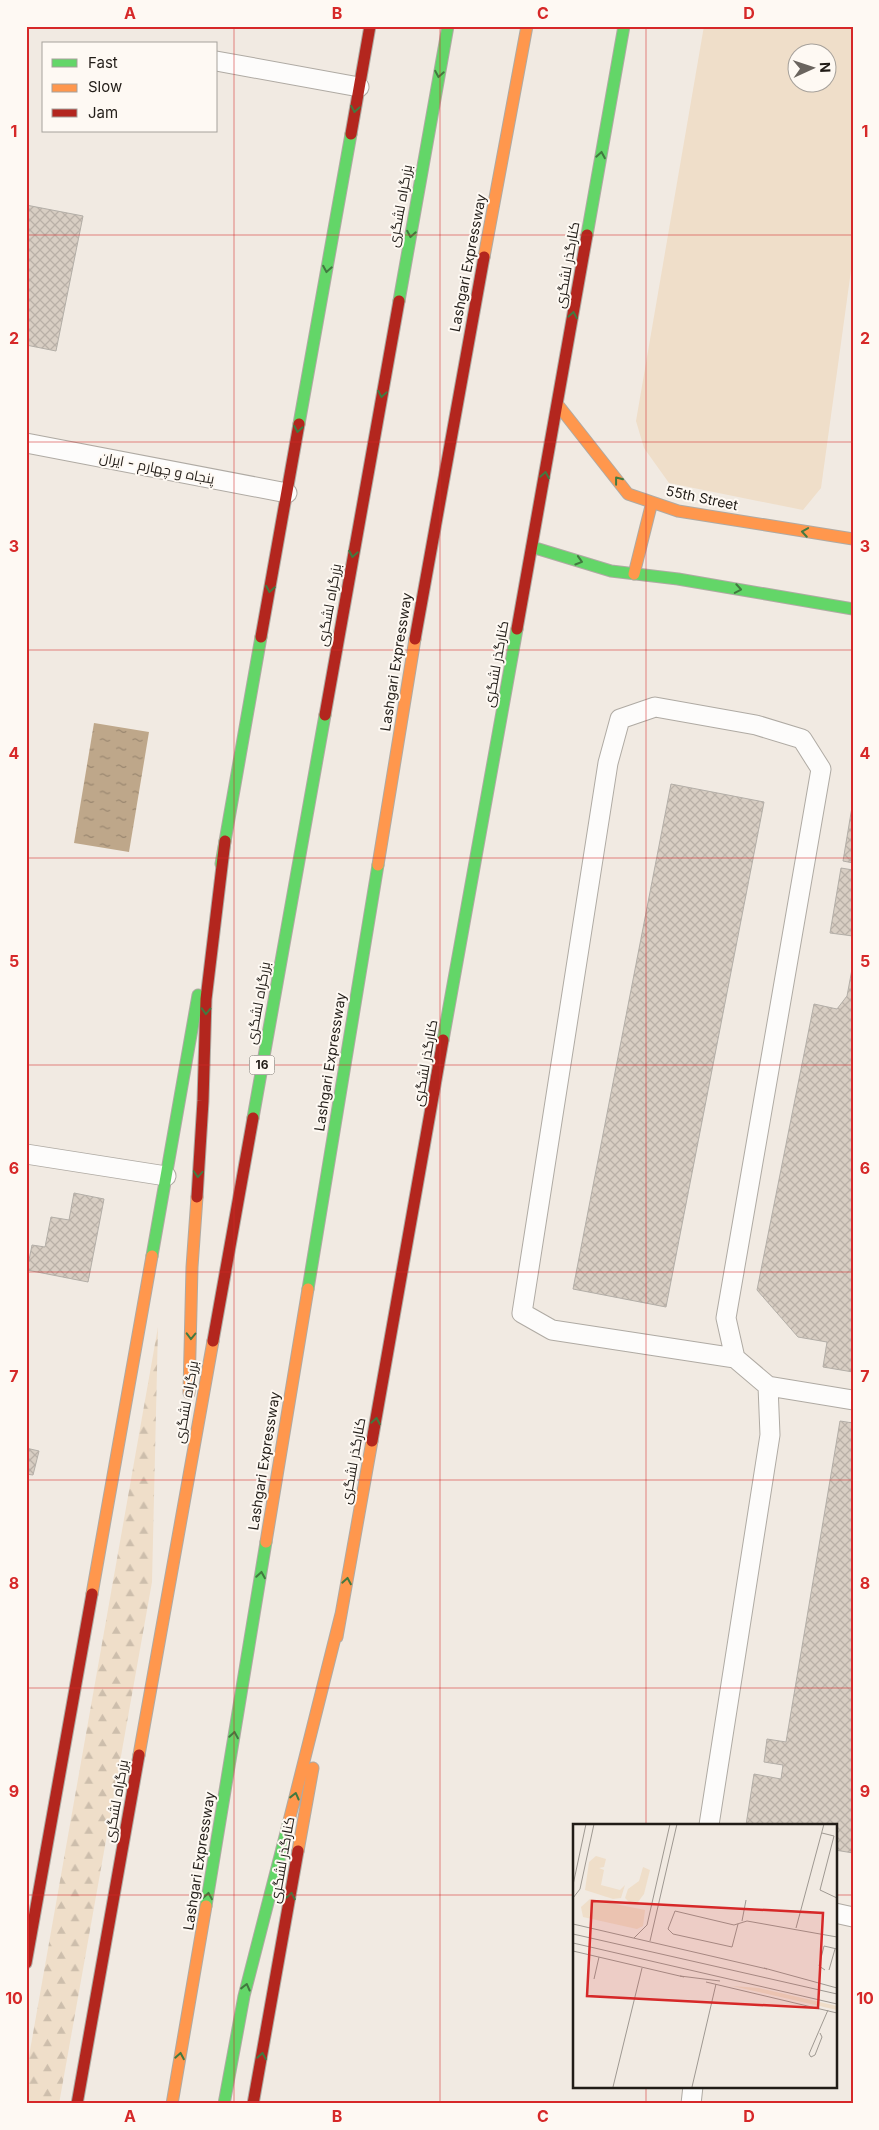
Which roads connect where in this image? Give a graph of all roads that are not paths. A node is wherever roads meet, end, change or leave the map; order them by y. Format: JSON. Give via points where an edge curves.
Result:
{"nodes":[{"id":1,"x":370,"y":26,"type":"edge"},
{"id":2,"x":448,"y":26,"type":"edge"},
{"id":3,"x":527,"y":26,"type":"edge"},
{"id":4,"x":624,"y":26,"type":"edge"},
{"id":5,"x":218,"y":61,"type":"edge"},
{"id":6,"x":359,"y":87,"type":"junction"},
{"id":7,"x":558,"y":405,"type":"junction"},
{"id":8,"x":26,"y":443,"type":"edge"},
{"id":9,"x":287,"y":493,"type":"junction"},
{"id":10,"x":652,"y":502,"type":"junction"},
{"id":11,"x":853,"y":540,"type":"edge"},
{"id":12,"x":532,"y":547,"type":"junction"},
{"id":13,"x":634,"y":574,"type":"junction"},
{"id":14,"x":853,"y":609,"type":"edge"},
{"id":15,"x":225,"y":841,"type":"junction"},
{"id":16,"x":26,"y":1154,"type":"edge"},
{"id":17,"x":166,"y":1176,"type":"junction"},
{"id":18,"x":735,"y":1358,"type":"junction"},
{"id":19,"x":768,"y":1386,"type":"junction"},
{"id":20,"x":853,"y":1400,"type":"edge"},
{"id":21,"x":187,"y":1482,"type":"junction"},
{"id":22,"x":341,"y":1614,"type":"junction"},
{"id":23,"x":709,"y":1824,"type":"edge"},
{"id":24,"x":836,"y":1914,"type":"edge"},
{"id":25,"x":853,"y":1917,"type":"edge"},
{"id":26,"x":26,"y":1963,"type":"edge"},
{"id":27,"x":693,"y":2088,"type":"edge"},
{"id":28,"x":77,"y":2104,"type":"edge"},
{"id":29,"x":172,"y":2104,"type":"edge"},
{"id":30,"x":224,"y":2104,"type":"edge"},
{"id":31,"x":253,"y":2104,"type":"edge"},
{"id":32,"x":691,"y":2104,"type":"edge"}],
"edges":[{"from":1,"to":6,"type":"main road"},
{"from":2,"to":21,"type":"main road","name":"بزرگراه لشگری","number":"16","one_way":true},
{"from":29,"to":3,"type":"main road","name":"Lashgari Expressway","one_way":true,"via":[[429,553]]},
{"from":7,"to":4,"type":"main road","name":"کنارگذر لشگری","one_way":true},
{"from":5,"to":6,"type":"lane"},
{"from":6,"to":9,"type":"main road","one_way":true},
{"from":10,"to":7,"type":"main road","name":"55th Street","one_way":true,"via":[[628,494]]},
{"from":12,"to":7,"type":"main road","name":"کنارگذر لشگری","one_way":true},
{"from":8,"to":9,"type":"lane","name":"پنجاه و چهارم - ایران"},
{"from":9,"to":15,"type":"main road","one_way":true},
{"from":11,"to":10,"type":"main road","name":"55th Street","one_way":true,"via":[[678,511]]},
{"from":10,"to":13,"type":"main road"},
{"from":12,"to":13,"type":"main road","one_way":true,"via":[[612,571]]},
{"from":22,"to":12,"type":"main road","name":"کنارگذر لشگری","one_way":true},
{"from":13,"to":14,"type":"main road","one_way":true},
{"from":15,"to":17,"type":"main road"},
{"from":15,"to":21,"type":"main road","one_way":true,"via":[[206,999],[192,1266]]},
{"from":16,"to":17,"type":"lane"},
{"from":17,"to":26,"type":"main road"},
{"from":18,"to":18,"type":"lane","via":[[726,1318],[822,768],[802,739],[756,725],[655,707],[620,719],[608,762],[522,1313],[552,1330]]},
{"from":18,"to":19,"type":"lane"},
{"from":19,"to":20,"type":"lane"},
{"from":19,"to":23,"type":"lane","via":[[770,1435]]},
{"from":21,"to":28,"type":"main road","name":"بزرگراه لشگری","number":"16"},
{"from":30,"to":22,"type":"main road","one_way":true,"via":[[244,1996]]},
{"from":31,"to":22,"type":"main road","name":"کنارگذر لشگری","one_way":true},
{"from":24,"to":25,"type":"lane"},
{"from":27,"to":32,"type":"lane"}]}
